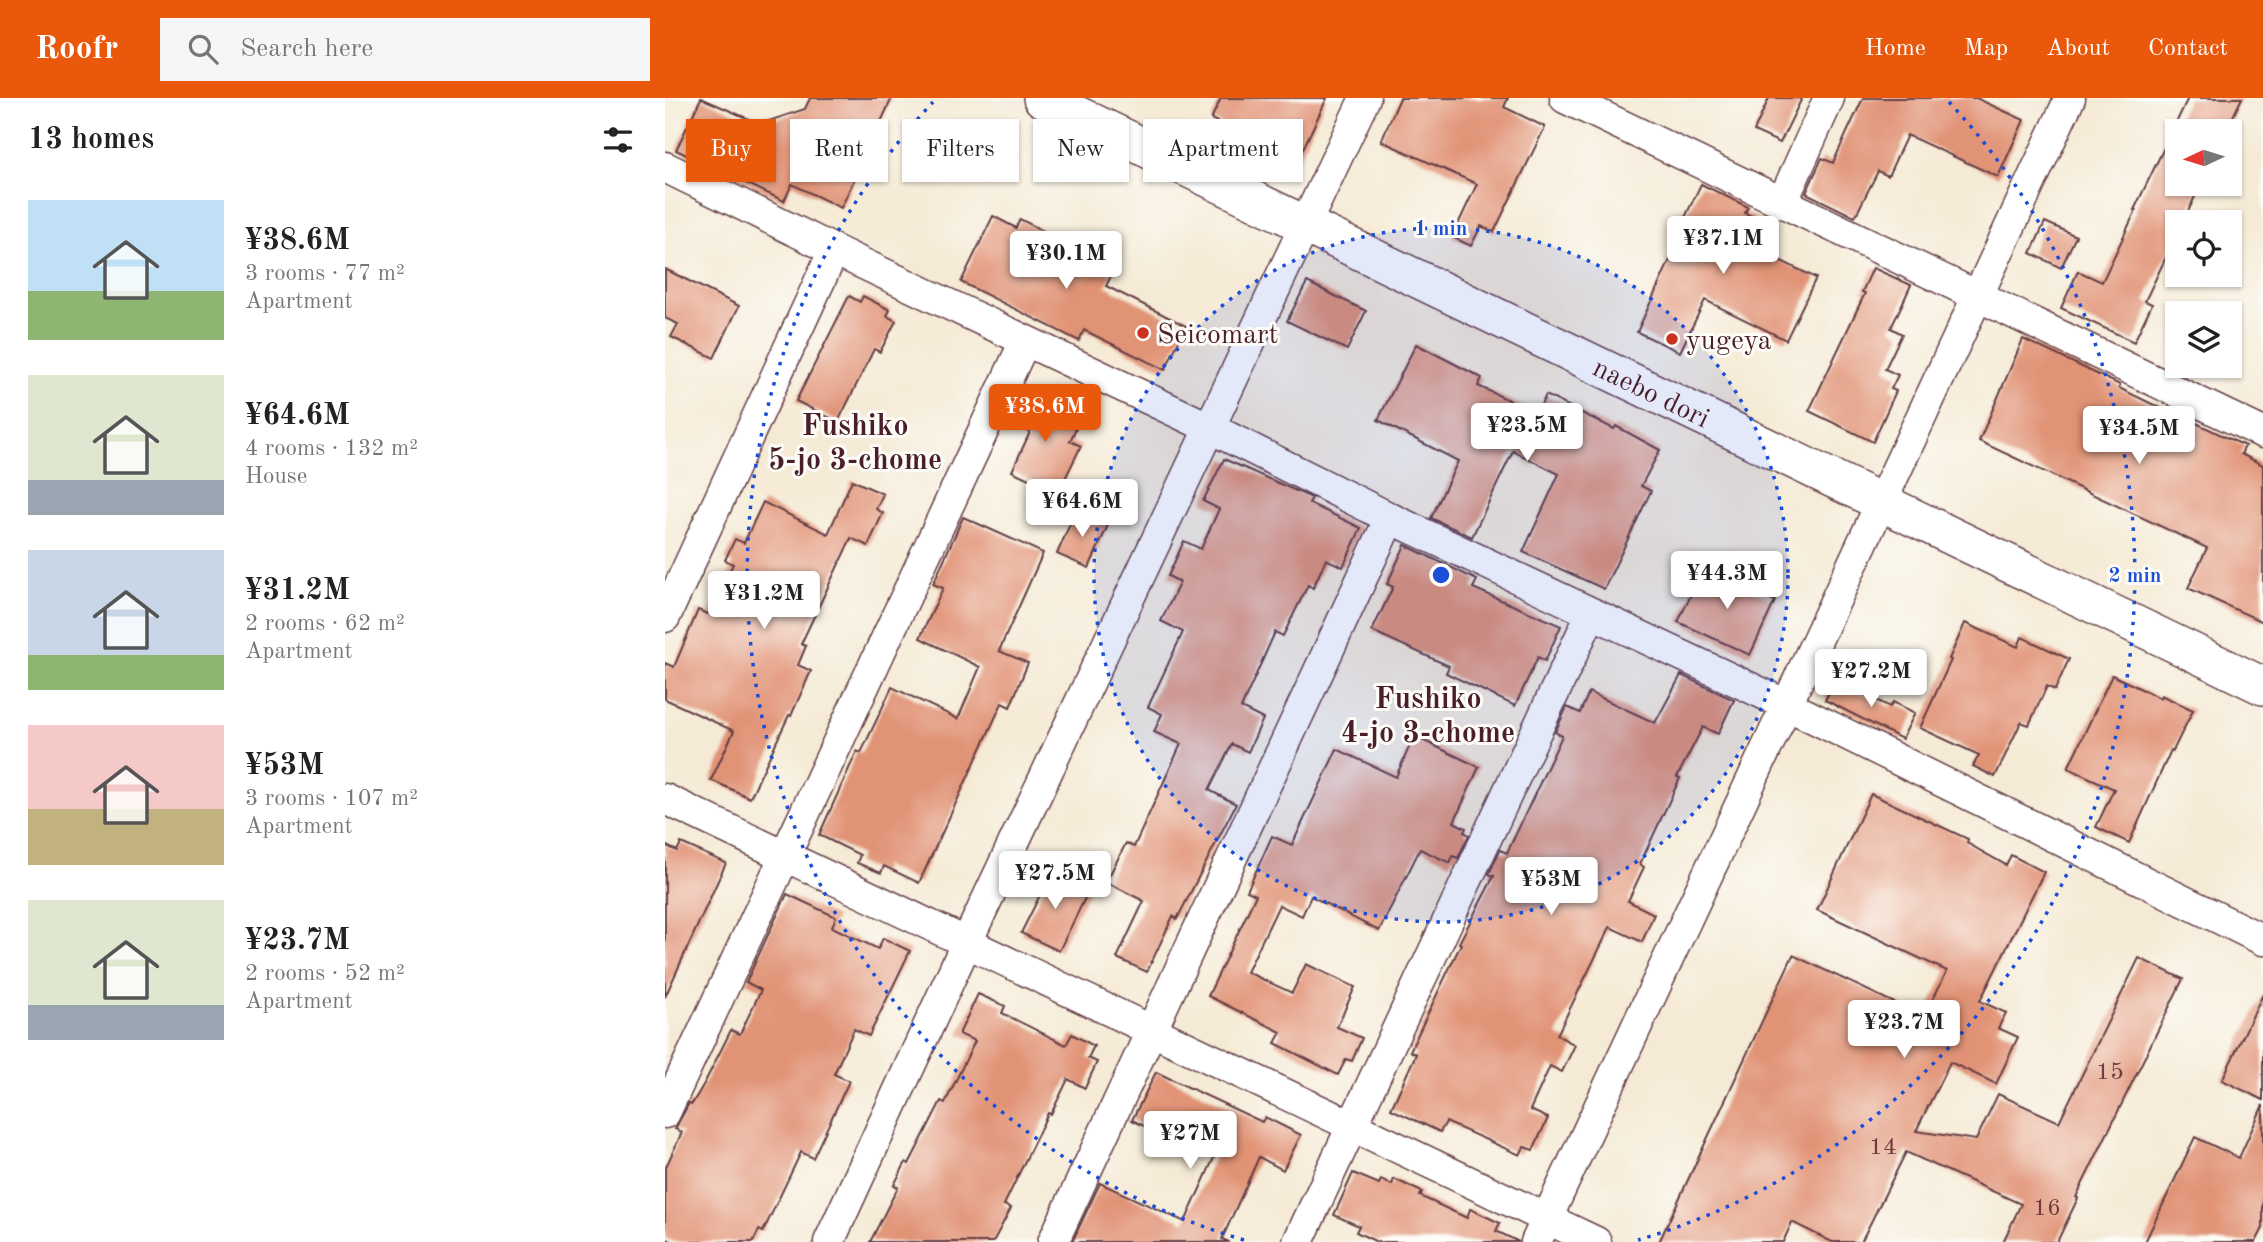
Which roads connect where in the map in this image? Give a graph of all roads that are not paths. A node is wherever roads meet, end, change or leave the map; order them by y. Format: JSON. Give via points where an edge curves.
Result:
{"nodes":[{"id":1,"x":1042,"y":98,"type":"edge"},
{"id":2,"x":1364,"y":98,"type":"edge"},
{"id":3,"x":1565,"y":98,"type":"edge"},
{"id":4,"x":1829,"y":98,"type":"edge"},
{"id":5,"x":2070,"y":98,"type":"edge"},
{"id":6,"x":1606,"y":107,"type":"edge"},
{"id":7,"x":665,"y":167,"type":"edge"},
{"id":8,"x":1782,"y":203,"type":"junction"},
{"id":9,"x":1305,"y":224,"type":"junction"},
{"id":10,"x":834,"y":250,"type":"junction"},
{"id":11,"x":1978,"y":296,"type":"junction"},
{"id":12,"x":1025,"y":341,"type":"junction"},
{"id":13,"x":1210,"y":428,"type":"junction"},
{"id":14,"x":2263,"y":433,"type":"edge"},
{"id":15,"x":1882,"y":503,"type":"junction"},
{"id":16,"x":1390,"y":519,"type":"junction"},
{"id":17,"x":1591,"y":614,"type":"junction"},
{"id":18,"x":665,"y":617,"type":"edge"},
{"id":19,"x":2263,"y":686,"type":"edge"},
{"id":20,"x":1787,"y":705,"type":"junction"},
{"id":21,"x":665,"y":799,"type":"edge"},
{"id":22,"x":786,"y":856,"type":"junction"},
{"id":23,"x":2263,"y":940,"type":"edge"},
{"id":24,"x":966,"y":944,"type":"junction"},
{"id":25,"x":1151,"y":1031,"type":"junction"},
{"id":26,"x":665,"y":1113,"type":"edge"},
{"id":27,"x":1352,"y":1127,"type":"junction"},
{"id":28,"x":1541,"y":1231,"type":"edge"},
{"id":29,"x":829,"y":1242,"type":"edge"},
{"id":30,"x":1053,"y":1242,"type":"edge"},
{"id":31,"x":1298,"y":1242,"type":"edge"},
{"id":32,"x":1596,"y":1242,"type":"edge"}],
"edges":[{"from":1,"to":9,"type":"street","name":"naebo dori"},
{"from":2,"to":9,"type":"street"},
{"from":3,"to":6,"type":"street"},
{"from":4,"to":8,"type":"street"},
{"from":5,"to":11,"type":"street"},
{"from":6,"to":8,"type":"street"},
{"from":7,"to":10,"type":"street"},
{"from":8,"to":11,"type":"street"},
{"from":9,"to":13,"type":"street"},
{"from":9,"to":15,"type":"street","name":"naebo dori"},
{"from":10,"to":12,"type":"street"},
{"from":10,"to":18,"type":"street"},
{"from":11,"to":14,"type":"street"},
{"from":11,"to":15,"type":"street"},
{"from":12,"to":13,"type":"street"},
{"from":12,"to":22,"type":"street"},
{"from":13,"to":16,"type":"street"},
{"from":13,"to":24,"type":"street"},
{"from":15,"to":19,"type":"street","name":"naebo dori"},
{"from":15,"to":20,"type":"street"},
{"from":16,"to":17,"type":"street"},
{"from":16,"to":25,"type":"street"},
{"from":17,"to":20,"type":"street"},
{"from":17,"to":27,"type":"street"},
{"from":20,"to":23,"type":"street"},
{"from":20,"to":28,"type":"street"},
{"from":21,"to":22,"type":"street"},
{"from":22,"to":24,"type":"street"},
{"from":22,"to":26,"type":"street"},
{"from":24,"to":25,"type":"street"},
{"from":24,"to":29,"type":"street"},
{"from":25,"to":27,"type":"street"},
{"from":25,"to":30,"type":"street"},
{"from":27,"to":28,"type":"street"},
{"from":27,"to":31,"type":"street"},
{"from":28,"to":32,"type":"street"}]}
